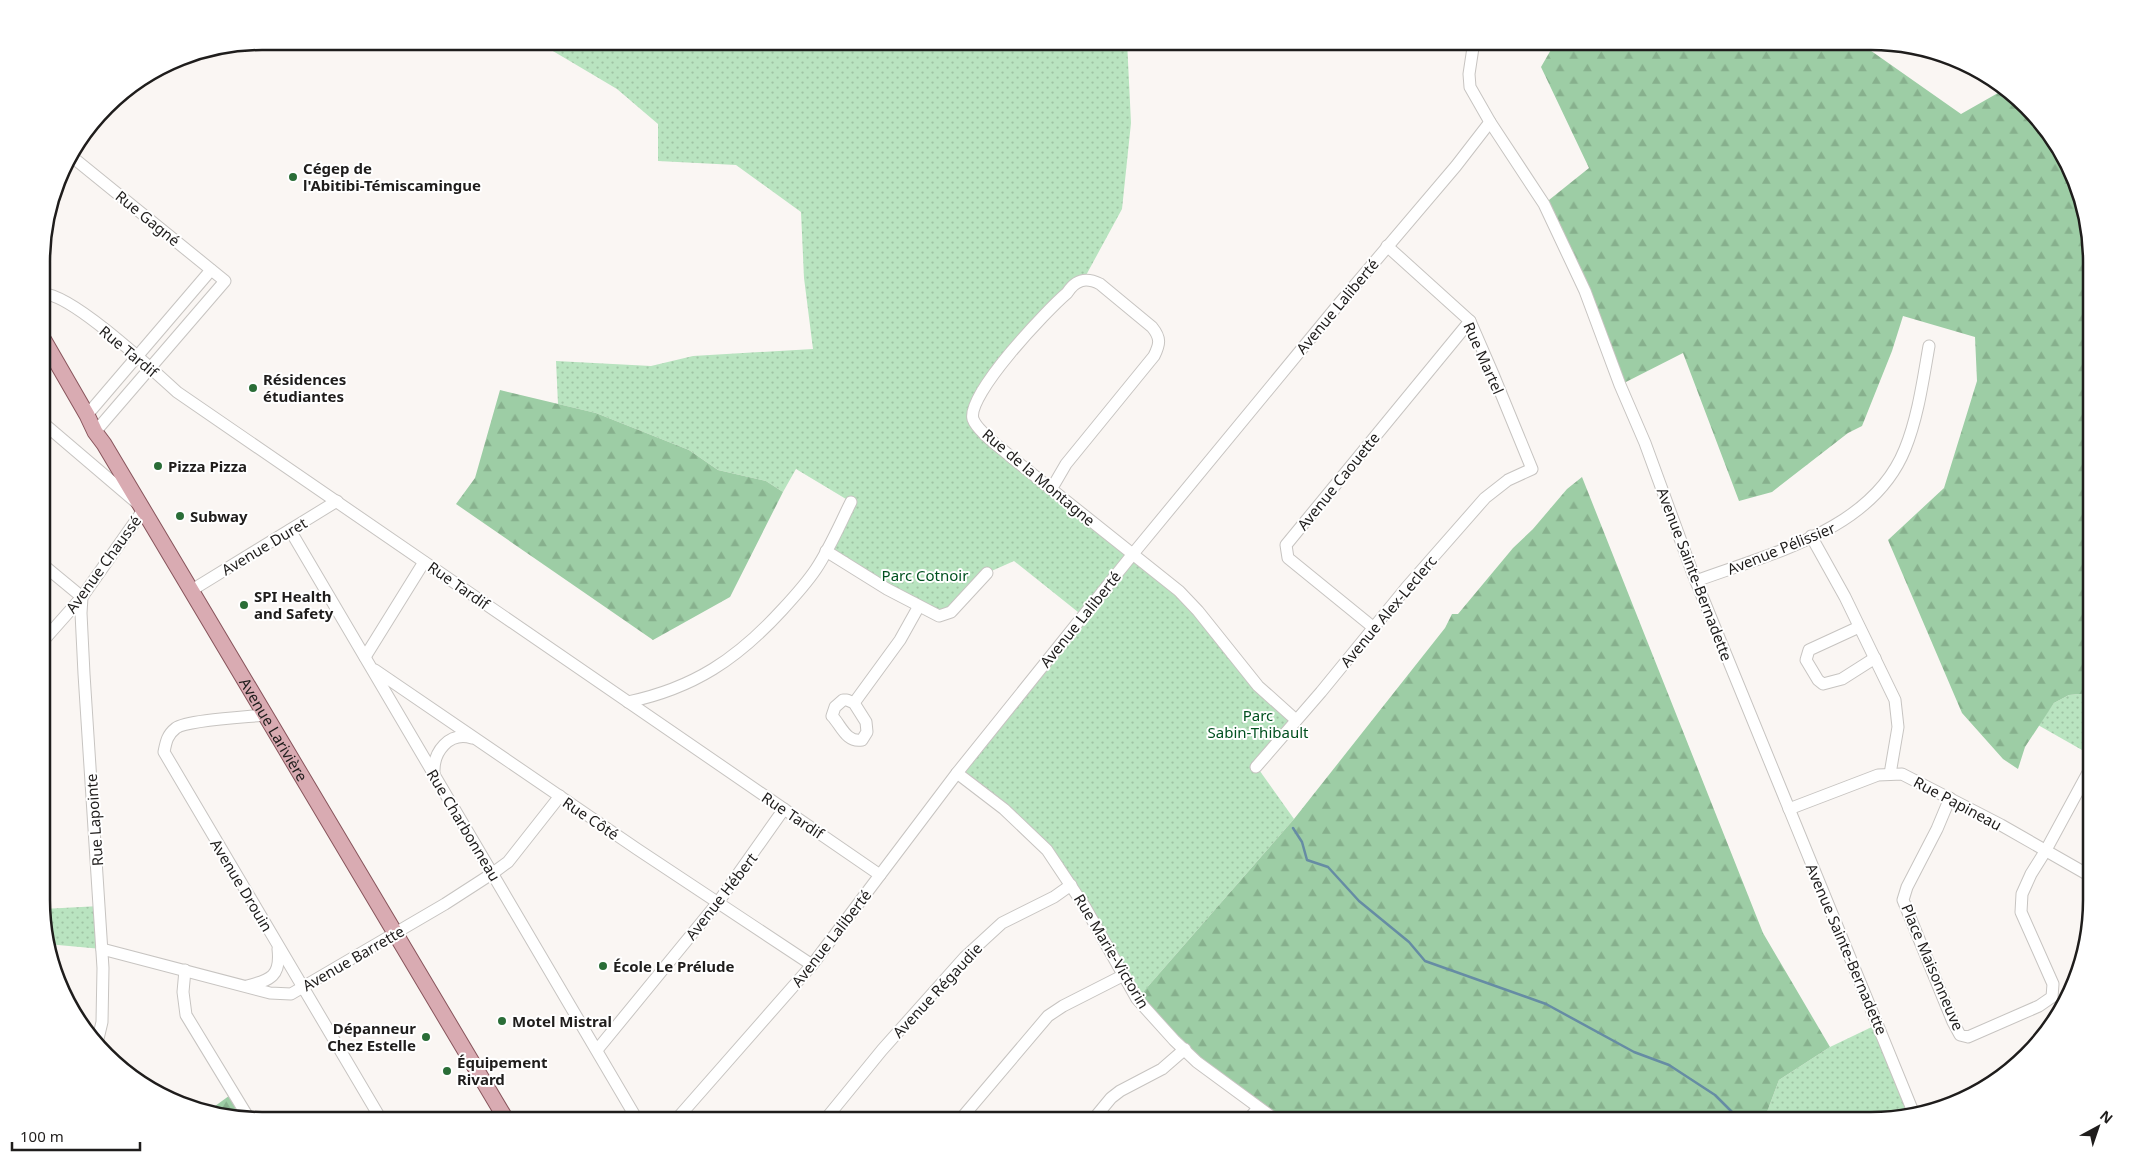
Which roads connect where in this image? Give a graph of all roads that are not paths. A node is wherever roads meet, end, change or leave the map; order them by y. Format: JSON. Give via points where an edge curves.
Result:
{"nodes":[{"id":1,"x":1473,"y":50,"type":"edge"},
{"id":2,"x":1490,"y":122,"type":"junction"},
{"id":3,"x":76,"y":160,"type":"edge"},
{"id":4,"x":1387,"y":246,"type":"junction"},
{"id":5,"x":211,"y":270,"type":"junction"},
{"id":6,"x":50,"y":294,"type":"edge"},
{"id":7,"x":1470,"y":321,"type":"junction"},
{"id":8,"x":1929,"y":346,"type":"dead end"},
{"id":9,"x":50,"y":351,"type":"edge"},
{"id":10,"x":136,"y":356,"type":"junction"},
{"id":11,"x":149,"y":367,"type":"junction"},
{"id":12,"x":87,"y":415,"type":"junction"},
{"id":13,"x":50,"y":429,"type":"edge"},
{"id":14,"x":95,"y":432,"type":"junction"},
{"id":15,"x":1532,"y":469,"type":"joint"},
{"id":16,"x":1052,"y":488,"type":"junction"},
{"id":17,"x":337,"y":501,"type":"junction"},
{"id":18,"x":851,"y":502,"type":"dead end"},
{"id":19,"x":144,"y":509,"type":"junction"},
{"id":20,"x":290,"y":530,"type":"junction"},
{"id":21,"x":1811,"y":536,"type":"junction"},
{"id":22,"x":826,"y":551,"type":"junction"},
{"id":23,"x":1132,"y":554,"type":"junction"},
{"id":24,"x":424,"y":562,"type":"junction"},
{"id":25,"x":50,"y":571,"type":"edge"},
{"id":26,"x":987,"y":573,"type":"dead end"},
{"id":27,"x":1696,"y":581,"type":"junction"},
{"id":28,"x":192,"y":590,"type":"junction"},
{"id":29,"x":82,"y":597,"type":"junction"},
{"id":30,"x":919,"y":606,"type":"junction"},
{"id":31,"x":1858,"y":627,"type":"junction"},
{"id":32,"x":1374,"y":628,"type":"junction"},
{"id":33,"x":50,"y":633,"type":"edge"},
{"id":34,"x":365,"y":657,"type":"junction"},
{"id":35,"x":1875,"y":658,"type":"junction"},
{"id":36,"x":371,"y":668,"type":"junction"},
{"id":37,"x":628,"y":702,"type":"junction"},
{"id":38,"x":854,"y":703,"type":"dead end"},
{"id":39,"x":266,"y":715,"type":"junction"},
{"id":40,"x":1296,"y":720,"type":"junction"},
{"id":41,"x":475,"y":738,"type":"junction"},
{"id":42,"x":1256,"y":766,"type":"dead end"},
{"id":43,"x":434,"y":773,"type":"junction"},
{"id":44,"x":956,"y":773,"type":"junction"},
{"id":45,"x":1890,"y":774,"type":"junction"},
{"id":46,"x":2083,"y":782,"type":"edge"},
{"id":47,"x":560,"y":796,"type":"junction"},
{"id":48,"x":1950,"y":798,"type":"junction"},
{"id":49,"x":784,"y":809,"type":"junction"},
{"id":50,"x":1789,"y":809,"type":"junction"},
{"id":51,"x":2046,"y":850,"type":"junction"},
{"id":52,"x":2083,"y":872,"type":"edge"},
{"id":53,"x":493,"y":873,"type":"junction"},
{"id":54,"x":880,"y":874,"type":"junction"},
{"id":55,"x":1071,"y":885,"type":"junction"},
{"id":56,"x":719,"y":902,"type":"junction"},
{"id":57,"x":395,"y":934,"type":"junction"},
{"id":58,"x":277,"y":945,"type":"junction"},
{"id":59,"x":102,"y":949,"type":"junction"},
{"id":60,"x":812,"y":965,"type":"junction"},
{"id":61,"x":185,"y":970,"type":"junction"},
{"id":62,"x":1124,"y":975,"type":"junction"},
{"id":63,"x":244,"y":986,"type":"junction"},
{"id":64,"x":303,"y":987,"type":"junction"},
{"id":65,"x":99,"y":1035,"type":"edge"},
{"id":66,"x":1185,"y":1049,"type":"junction"},
{"id":67,"x":597,"y":1050,"type":"junction"},
{"id":68,"x":1258,"y":1108,"type":"junction"},
{"id":69,"x":1912,"y":1108,"type":"edge"},
{"id":70,"x":244,"y":1111,"type":"edge"},
{"id":71,"x":377,"y":1112,"type":"edge"},
{"id":72,"x":502,"y":1112,"type":"edge"},
{"id":73,"x":633,"y":1112,"type":"edge"},
{"id":74,"x":683,"y":1112,"type":"edge"},
{"id":75,"x":831,"y":1112,"type":"edge"},
{"id":76,"x":966,"y":1112,"type":"edge"},
{"id":77,"x":1099,"y":1112,"type":"edge"},
{"id":78,"x":1255,"y":1112,"type":"edge"},
{"id":79,"x":1264,"y":1112,"type":"edge"}],
"edges":[{"from":1,"to":2,"type":"street","name":"Avenue Sainte-Bernadette","via":[[1470,87]]},
{"from":2,"to":4,"type":"street","name":"Avenue Laliberté"},
{"from":2,"to":27,"type":"street","name":"Avenue Sainte-Bernadette","via":[[1544,204],[1586,291]]},
{"from":3,"to":5,"type":"street","name":"Rue Gagné"},
{"from":4,"to":7,"type":"street","name":"Rue Martel"},
{"from":4,"to":23,"type":"street","name":"Avenue Laliberté"},
{"from":5,"to":10,"type":"street"},
{"from":5,"to":11,"type":"street","name":"Rue Gagné","via":[[224,281]]},
{"from":6,"to":10,"type":"street","name":"Rue Tardif","via":[[68,303]]},
{"from":7,"to":15,"type":"street","name":"Rue Martel"},
{"from":7,"to":32,"type":"street","name":"Avenue Caouette","via":[[1286,545],[1288,558]]},
{"from":8,"to":21,"type":"street","name":"Avenue Pélissier","via":[[1920,396],[1906,448],[1897,466],[1858,512]]},
{"from":9,"to":12,"type":"main road","name":"Avenue Larivière"},
{"from":10,"to":11,"type":"street","name":"Rue Tardif"},
{"from":10,"to":12,"type":"street"},
{"from":11,"to":14,"type":"street"},
{"from":11,"to":17,"type":"street","name":"Rue Tardif","via":[[181,394]]},
{"from":12,"to":14,"type":"main road","name":"Avenue Larivière"},
{"from":13,"to":19,"type":"street"},
{"from":14,"to":19,"type":"main road","name":"Avenue Larivière"},
{"from":15,"to":32,"type":"street","name":"Avenue Alex-Leclerc","via":[[1490,493]]},
{"from":16,"to":16,"type":"street","name":"Rue de la Montagne","via":[[1066,464],[1154,356],[1160,344],[1152,327],[1091,279],[1073,284],[996,370],[980,392],[972,411],[973,421],[986,436]]},
{"from":16,"to":23,"type":"street","name":"Rue de la Montagne"},
{"from":17,"to":20,"type":"street","name":"Avenue Duret"},
{"from":17,"to":24,"type":"street","name":"Rue Tardif"},
{"from":18,"to":22,"type":"street"},
{"from":19,"to":28,"type":"main road","name":"Avenue Larivière"},
{"from":19,"to":29,"type":"street","name":"Avenue Chaussé"},
{"from":20,"to":28,"type":"street","name":"Avenue Duret"},
{"from":20,"to":34,"type":"street","name":"Rue Charbonneau"},
{"from":21,"to":27,"type":"street","name":"Avenue Pélissier","via":[[1761,559]]},
{"from":21,"to":31,"type":"street"},
{"from":22,"to":30,"type":"street"},
{"from":22,"to":37,"type":"street","via":[[816,569],[766,628],[726,662],[686,684],[656,696]]},
{"from":23,"to":40,"type":"street","name":"Rue de la Montagne","via":[[1189,601],[1258,686]]},
{"from":23,"to":44,"type":"street","name":"Avenue Laliberté"},
{"from":24,"to":34,"type":"street"},
{"from":24,"to":37,"type":"street","name":"Rue Tardif"},
{"from":25,"to":29,"type":"street"},
{"from":26,"to":30,"type":"street","via":[[951,612],[939,616]]},
{"from":27,"to":50,"type":"street","name":"Avenue Sainte-Bernadette"},
{"from":28,"to":39,"type":"main road","name":"Avenue Larivière"},
{"from":29,"to":33,"type":"street","name":"Avenue Chaussé"},
{"from":29,"to":59,"type":"street","name":"Rue Lapointe"},
{"from":30,"to":38,"type":"street","via":[[900,640]]},
{"from":31,"to":35,"type":"street"},
{"from":31,"to":35,"type":"street","via":[[1809,650],[1806,660],[1823,684],[1842,679]]},
{"from":32,"to":40,"type":"street","name":"Avenue Alex-Leclerc"},
{"from":34,"to":36,"type":"street","name":"Rue Charbonneau"},
{"from":35,"to":45,"type":"street","via":[[1895,700],[1898,727]]},
{"from":36,"to":41,"type":"street","name":"Rue Côté"},
{"from":36,"to":43,"type":"street","name":"Rue Charbonneau"},
{"from":37,"to":49,"type":"street","name":"Rue Tardif"},
{"from":39,"to":57,"type":"main road","name":"Avenue Larivière"},
{"from":39,"to":58,"type":"street","name":"Avenue Drouin","via":[[177,727],[166,738],[164,752]]},
{"from":40,"to":42,"type":"street","name":"Avenue Alex-Leclerc"},
{"from":41,"to":43,"type":"street","via":[[459,736],[448,741],[438,750],[433,763]]},
{"from":41,"to":47,"type":"street","name":"Rue Côté"},
{"from":43,"to":53,"type":"street","name":"Rue Charbonneau"},
{"from":44,"to":54,"type":"street","name":"Avenue Laliberté"},
{"from":44,"to":55,"type":"street","name":"Rue Marie-Victorin","via":[[1031,833]]},
{"from":45,"to":48,"type":"street","name":"Rue Papineau","via":[[1902,774]]},
{"from":45,"to":50,"type":"street","name":"Rue Papineau","via":[[1878,775]]},
{"from":46,"to":51,"type":"street"},
{"from":47,"to":53,"type":"street","name":"Avenue Barrette","via":[[508,862]]},
{"from":47,"to":56,"type":"street","name":"Rue Côté"},
{"from":48,"to":51,"type":"street","name":"Rue Papineau"},
{"from":48,"to":51,"type":"street","name":"Place Maisonneuve","via":[[1903,900],[1953,1022],[1964,1036],[2039,1006],[2052,997],[2054,984],[2025,922],[2021,906],[2025,885]]},
{"from":49,"to":54,"type":"street","name":"Rue Tardif"},
{"from":49,"to":56,"type":"street","name":"Avenue Hébert"},
{"from":50,"to":69,"type":"street","name":"Avenue Sainte-Bernadette"},
{"from":51,"to":52,"type":"street","name":"Rue Papineau"},
{"from":53,"to":57,"type":"street","name":"Avenue Barrette"},
{"from":53,"to":67,"type":"street","name":"Rue Charbonneau"},
{"from":54,"to":60,"type":"street","name":"Avenue Laliberté"},
{"from":55,"to":62,"type":"street","name":"Rue Marie-Victorin"},
{"from":55,"to":75,"type":"street","name":"Avenue Régaudie","via":[[1002,923],[965,956]]},
{"from":56,"to":60,"type":"street","name":"Rue Côté"},
{"from":56,"to":67,"type":"street","name":"Avenue Hébert"},
{"from":57,"to":64,"type":"street","name":"Avenue Barrette"},
{"from":57,"to":72,"type":"main road","name":"Avenue Larivière"},
{"from":58,"to":63,"type":"street","via":[[279,960],[276,972],[266,981]]},
{"from":58,"to":64,"type":"street","name":"Avenue Drouin"},
{"from":59,"to":61,"type":"street","name":"Avenue Barrette"},
{"from":59,"to":65,"type":"street","name":"Rue Lapointe","via":[[104,988]]},
{"from":60,"to":74,"type":"street","name":"Avenue Laliberté"},
{"from":61,"to":63,"type":"street","name":"Avenue Barrette"},
{"from":61,"to":70,"type":"street","via":[[186,1015]]},
{"from":62,"to":66,"type":"street","name":"Rue Marie-Victorin","via":[[1137,999]]},
{"from":62,"to":76,"type":"street","via":[[1048,1016]]},
{"from":63,"to":64,"type":"street","name":"Avenue Barrette","via":[[270,993],[291,994]]},
{"from":64,"to":71,"type":"street","name":"Avenue Drouin"},
{"from":66,"to":68,"type":"street","name":"Rue Marie-Victorin"},
{"from":66,"to":77,"type":"street","via":[[1162,1069],[1120,1091]]},
{"from":67,"to":73,"type":"street","name":"Rue Charbonneau"},
{"from":68,"to":78,"type":"street"},
{"from":68,"to":79,"type":"street","name":"Rue Marie-Victorin"}]}
